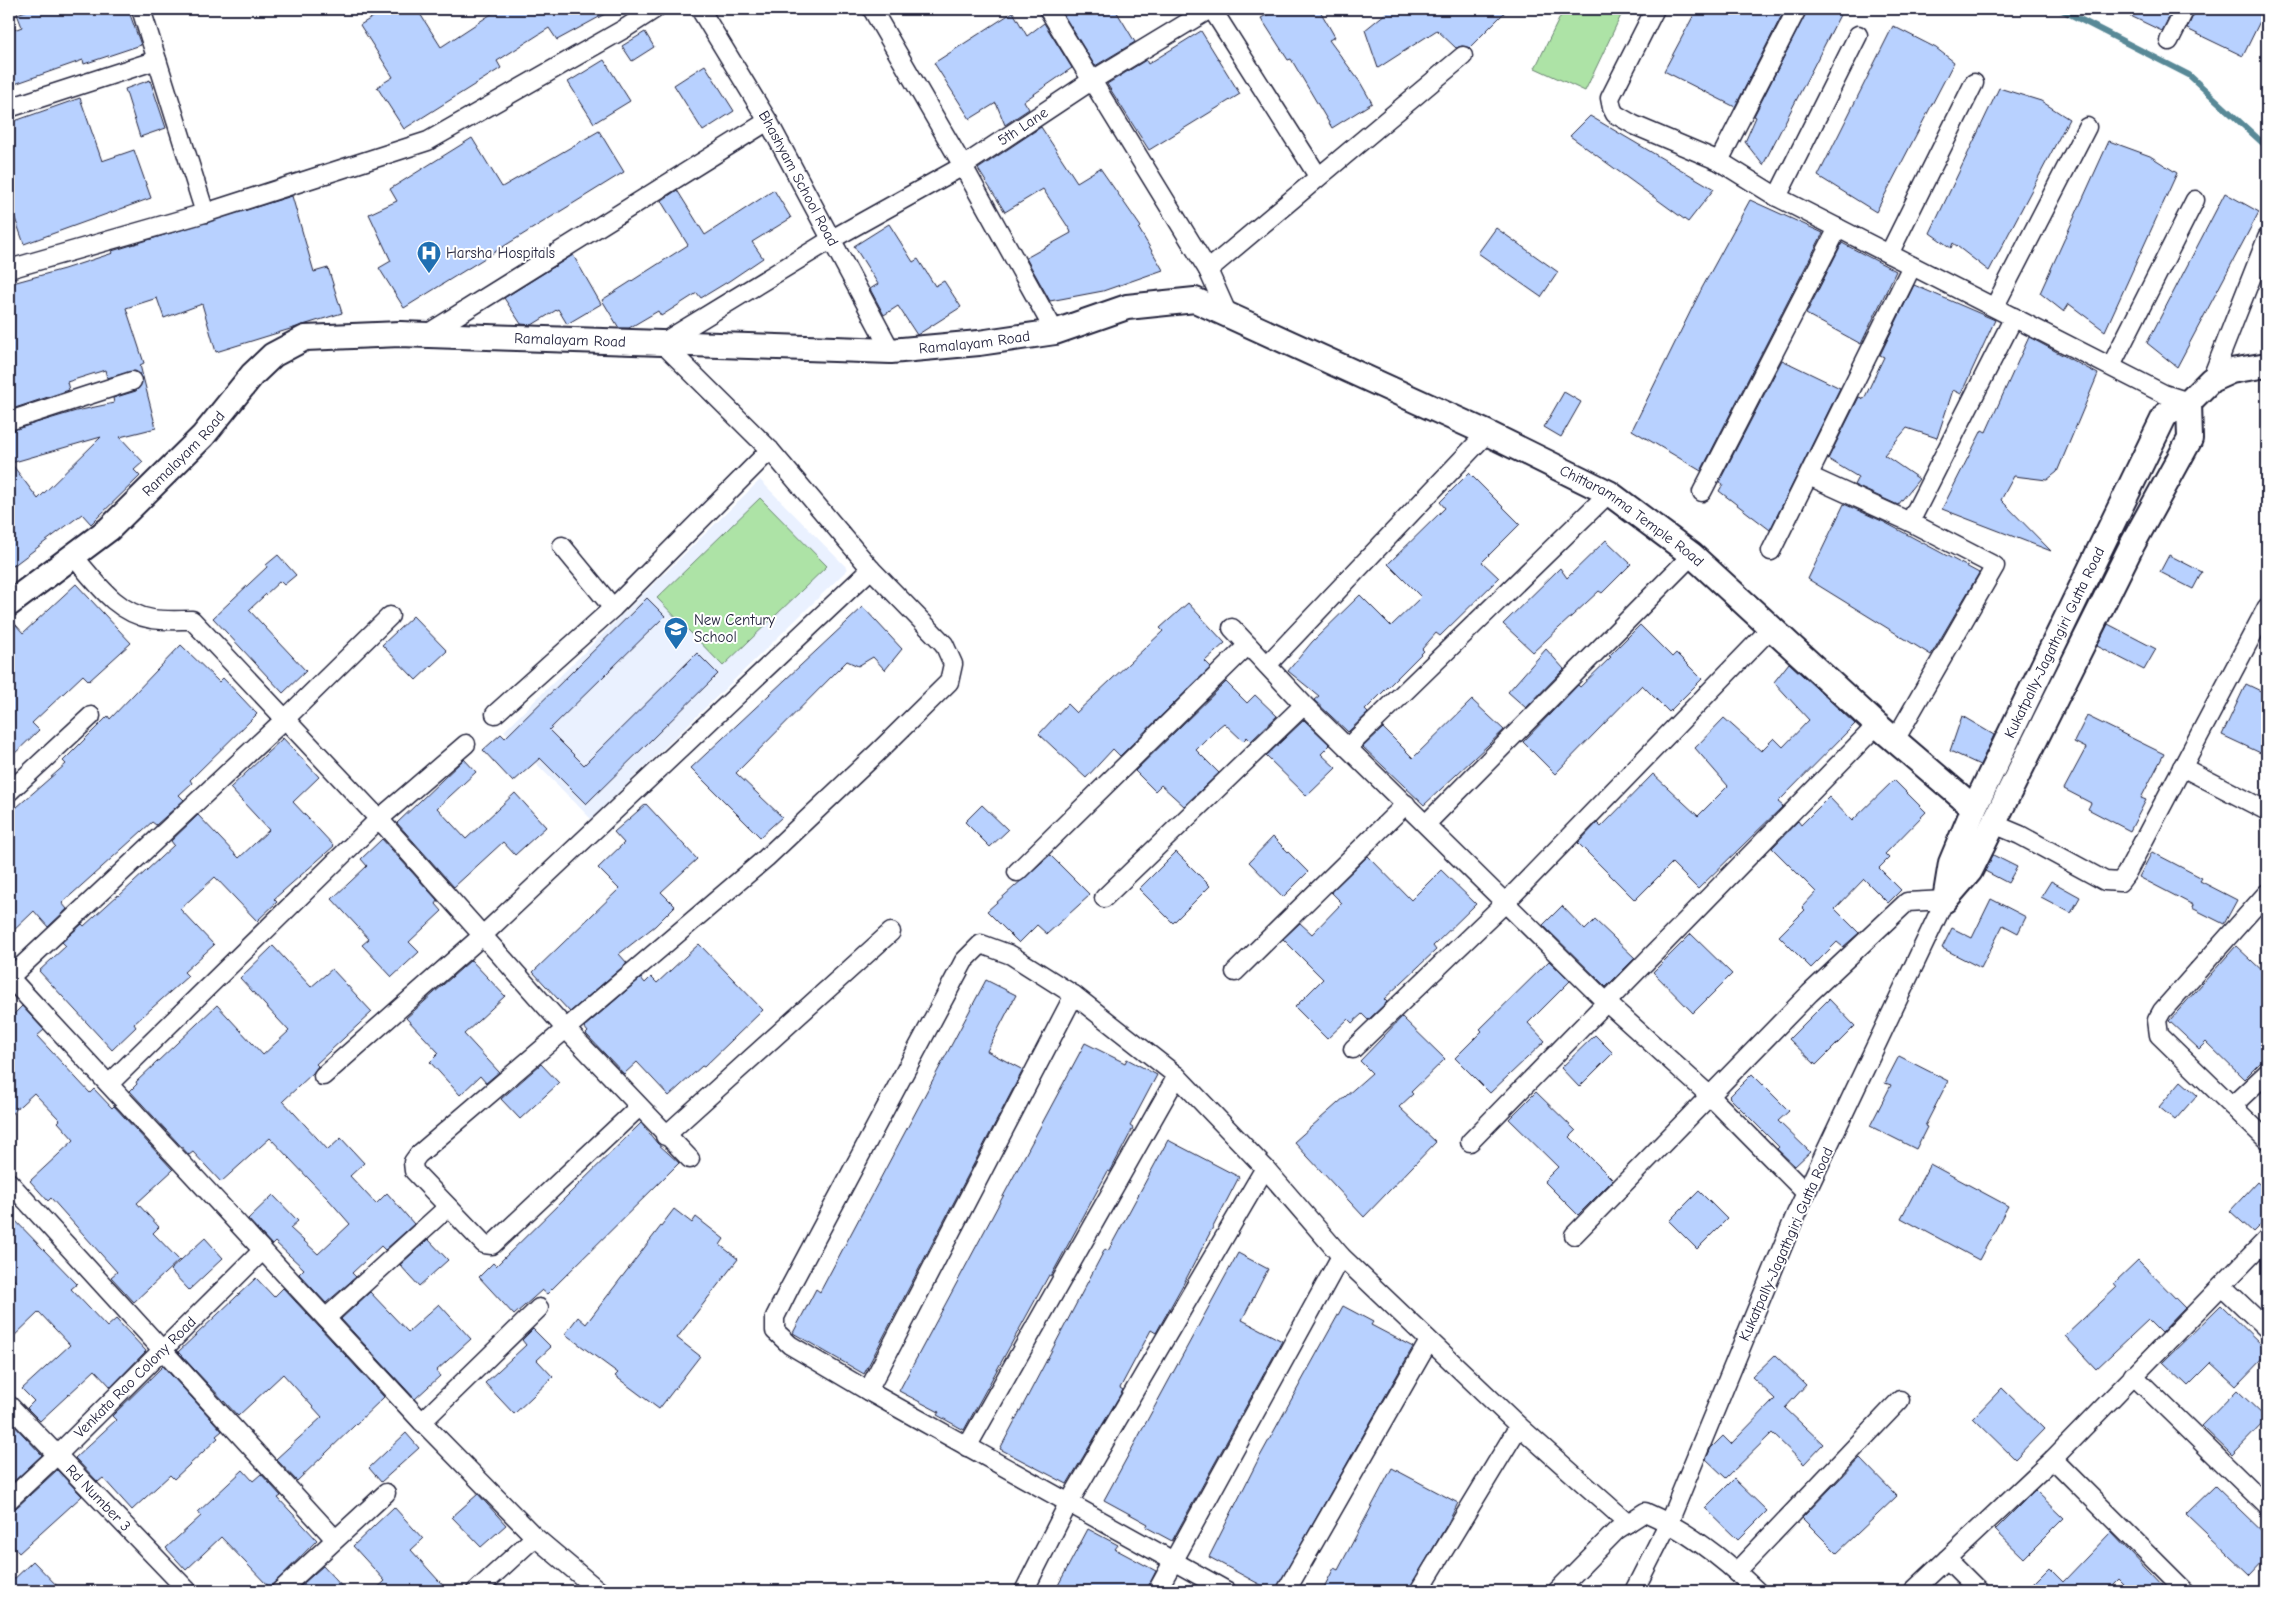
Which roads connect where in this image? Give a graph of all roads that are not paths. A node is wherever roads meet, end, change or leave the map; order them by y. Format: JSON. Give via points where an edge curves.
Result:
{"nodes":[{"id":1,"x":141,"y":9,"type":"edge"},
{"id":2,"x":655,"y":9,"type":"edge"},
{"id":3,"x":700,"y":9,"type":"edge"},
{"id":4,"x":872,"y":9,"type":"edge"},
{"id":5,"x":1048,"y":9,"type":"edge"},
{"id":6,"x":1211,"y":9,"type":"edge"},
{"id":7,"x":1655,"y":9,"type":"edge"},
{"id":8,"x":1797,"y":9,"type":"edge"},
{"id":9,"x":2185,"y":9,"type":"edge"},
{"id":10,"x":1858,"y":35,"type":"dead end"},
{"id":11,"x":2169,"y":41,"type":"dead end"},
{"id":12,"x":1463,"y":56,"type":"dead end"},
{"id":13,"x":157,"y":60,"type":"junction"},
{"id":14,"x":1091,"y":81,"type":"junction"},
{"id":15,"x":1974,"y":83,"type":"dead end"},
{"id":16,"x":9,"y":108,"type":"edge"},
{"id":17,"x":768,"y":121,"type":"junction"},
{"id":18,"x":2087,"y":128,"type":"dead end"},
{"id":19,"x":1719,"y":161,"type":"junction"},
{"id":20,"x":963,"y":166,"type":"junction"},
{"id":21,"x":1318,"y":176,"type":"junction"},
{"id":22,"x":1777,"y":197,"type":"junction"},
{"id":23,"x":2194,"y":200,"type":"dead end"},
{"id":24,"x":205,"y":213,"type":"junction"},
{"id":25,"x":1838,"y":228,"type":"junction"},
{"id":26,"x":2267,"y":238,"type":"edge"},
{"id":27,"x":832,"y":239,"type":"junction"},
{"id":28,"x":1889,"y":254,"type":"junction"},
{"id":29,"x":1912,"y":266,"type":"junction"},
{"id":30,"x":9,"y":269,"type":"edge"},
{"id":31,"x":1208,"y":270,"type":"junction"},
{"id":32,"x":1995,"y":306,"type":"junction"},
{"id":33,"x":1228,"y":315,"type":"junction"},
{"id":34,"x":2014,"y":317,"type":"junction"},
{"id":35,"x":1055,"y":332,"type":"junction"},
{"id":36,"x":423,"y":336,"type":"junction"},
{"id":37,"x":662,"y":343,"type":"junction"},
{"id":38,"x":891,"y":351,"type":"junction"},
{"id":39,"x":2267,"y":365,"type":"edge"},
{"id":40,"x":2111,"y":366,"type":"junction"},
{"id":41,"x":2211,"y":380,"type":"junction"},
{"id":42,"x":132,"y":381,"type":"dead end"},
{"id":43,"x":2189,"y":402,"type":"junction"},
{"id":44,"x":9,"y":421,"type":"edge"},
{"id":45,"x":1487,"y":433,"type":"junction"},
{"id":46,"x":770,"y":450,"type":"junction"},
{"id":47,"x":1809,"y":476,"type":"junction"},
{"id":48,"x":1702,"y":492,"type":"dead end"},
{"id":49,"x":1609,"y":493,"type":"junction"},
{"id":50,"x":1910,"y":522,"type":"junction"},
{"id":51,"x":562,"y":546,"type":"dead end"},
{"id":52,"x":1771,"y":552,"type":"dead end"},
{"id":53,"x":1692,"y":556,"type":"junction"},
{"id":54,"x":74,"y":557,"type":"junction"},
{"id":55,"x":871,"y":569,"type":"junction"},
{"id":56,"x":9,"y":604,"type":"edge"},
{"id":57,"x":2267,"y":607,"type":"edge"},
{"id":58,"x":613,"y":608,"type":"junction"},
{"id":59,"x":390,"y":616,"type":"dead end"},
{"id":60,"x":1772,"y":627,"type":"junction"},
{"id":61,"x":1232,"y":628,"type":"dead end"},
{"id":62,"x":1248,"y":645,"type":"junction"},
{"id":63,"x":1267,"y":665,"type":"junction"},
{"id":64,"x":1304,"y":705,"type":"junction"},
{"id":65,"x":495,"y":714,"type":"dead end"},
{"id":66,"x":91,"y":716,"type":"dead end"},
{"id":67,"x":284,"y":720,"type":"junction"},
{"id":68,"x":1878,"y":725,"type":"junction"},
{"id":69,"x":1895,"y":740,"type":"junction"},
{"id":70,"x":466,"y":744,"type":"dead end"},
{"id":71,"x":1348,"y":746,"type":"junction"},
{"id":72,"x":2182,"y":768,"type":"junction"},
{"id":73,"x":9,"y":792,"type":"edge"},
{"id":74,"x":1406,"y":804,"type":"junction"},
{"id":75,"x":1974,"y":808,"type":"junction"},
{"id":76,"x":2267,"y":811,"type":"edge"},
{"id":77,"x":379,"y":819,"type":"junction"},
{"id":78,"x":1427,"y":823,"type":"junction"},
{"id":79,"x":1994,"y":824,"type":"junction"},
{"id":80,"x":1017,"y":872,"type":"dead end"},
{"id":81,"x":2267,"y":893,"type":"edge"},
{"id":82,"x":1104,"y":898,"type":"dead end"},
{"id":83,"x":1945,"y":900,"type":"junction"},
{"id":84,"x":1505,"y":903,"type":"junction"},
{"id":85,"x":891,"y":932,"type":"dead end"},
{"id":86,"x":482,"y":936,"type":"junction"},
{"id":87,"x":1236,"y":972,"type":"dead end"},
{"id":88,"x":9,"y":978,"type":"edge"},
{"id":89,"x":1074,"y":995,"type":"junction"},
{"id":90,"x":1606,"y":1002,"type":"junction"},
{"id":91,"x":565,"y":1028,"type":"junction"},
{"id":92,"x":1354,"y":1049,"type":"dead end"},
{"id":93,"x":2267,"y":1073,"type":"edge"},
{"id":94,"x":323,"y":1076,"type":"dead end"},
{"id":95,"x":1177,"y":1076,"type":"junction"},
{"id":96,"x":109,"y":1084,"type":"junction"},
{"id":97,"x":1709,"y":1095,"type":"junction"},
{"id":98,"x":2232,"y":1106,"type":"junction"},
{"id":99,"x":639,"y":1107,"type":"junction"},
{"id":100,"x":665,"y":1136,"type":"junction"},
{"id":101,"x":2267,"y":1140,"type":"edge"},
{"id":102,"x":1470,"y":1142,"type":"dead end"},
{"id":103,"x":690,"y":1159,"type":"dead end"},
{"id":104,"x":1265,"y":1168,"type":"junction"},
{"id":105,"x":9,"y":1182,"type":"edge"},
{"id":106,"x":1806,"y":1193,"type":"junction"},
{"id":107,"x":448,"y":1207,"type":"junction"},
{"id":108,"x":1574,"y":1235,"type":"dead end"},
{"id":109,"x":2267,"y":1239,"type":"edge"},
{"id":110,"x":261,"y":1252,"type":"junction"},
{"id":111,"x":1341,"y":1256,"type":"junction"},
{"id":112,"x":2222,"y":1286,"type":"junction"},
{"id":113,"x":539,"y":1308,"type":"dead end"},
{"id":114,"x":326,"y":1318,"type":"junction"},
{"id":115,"x":2267,"y":1329,"type":"edge"},
{"id":116,"x":1429,"y":1341,"type":"junction"},
{"id":117,"x":163,"y":1350,"type":"junction"},
{"id":118,"x":2133,"y":1375,"type":"junction"},
{"id":119,"x":868,"y":1392,"type":"junction"},
{"id":120,"x":1900,"y":1400,"type":"dead end"},
{"id":121,"x":9,"y":1405,"type":"edge"},
{"id":122,"x":422,"y":1422,"type":"junction"},
{"id":123,"x":1519,"y":1426,"type":"junction"},
{"id":124,"x":967,"y":1447,"type":"junction"},
{"id":125,"x":57,"y":1455,"type":"junction"},
{"id":126,"x":2054,"y":1458,"type":"junction"},
{"id":127,"x":386,"y":1493,"type":"dead end"},
{"id":128,"x":9,"y":1500,"type":"edge"},
{"id":129,"x":1068,"y":1504,"type":"junction"},
{"id":130,"x":2267,"y":1506,"type":"edge"},
{"id":131,"x":1668,"y":1522,"type":"junction"},
{"id":132,"x":1628,"y":1523,"type":"junction"},
{"id":133,"x":535,"y":1537,"type":"junction"},
{"id":134,"x":335,"y":1539,"type":"junction"},
{"id":135,"x":1947,"y":1559,"type":"junction"},
{"id":136,"x":1173,"y":1561,"type":"junction"},
{"id":137,"x":1737,"y":1571,"type":"junction"},
{"id":138,"x":188,"y":1591,"type":"edge"},
{"id":139,"x":280,"y":1591,"type":"edge"},
{"id":140,"x":476,"y":1591,"type":"edge"},
{"id":141,"x":599,"y":1591,"type":"edge"},
{"id":142,"x":1024,"y":1591,"type":"edge"},
{"id":143,"x":1157,"y":1591,"type":"edge"},
{"id":144,"x":1228,"y":1591,"type":"edge"},
{"id":145,"x":1286,"y":1591,"type":"edge"},
{"id":146,"x":1419,"y":1591,"type":"edge"},
{"id":147,"x":1557,"y":1591,"type":"edge"},
{"id":148,"x":1634,"y":1591,"type":"edge"},
{"id":149,"x":1757,"y":1591,"type":"edge"},
{"id":150,"x":1913,"y":1591,"type":"edge"},
{"id":151,"x":1979,"y":1591,"type":"edge"},
{"id":152,"x":2185,"y":1591,"type":"edge"}],
"edges":[{"from":1,"to":13,"type":"street"},
{"from":2,"to":24,"type":"street","via":[[428,141]]},
{"from":3,"to":17,"type":"street","name":"Bhashyam School Road"},
{"from":4,"to":20,"type":"street"},
{"from":5,"to":14,"type":"street"},
{"from":6,"to":14,"type":"street","name":"5th Lane"},
{"from":6,"to":21,"type":"street"},
{"from":7,"to":19,"type":"street","via":[[1610,98],[1612,108],[1615,114],[1634,125]]},
{"from":8,"to":19,"type":"street"},
{"from":9,"to":11,"type":"street"},
{"from":10,"to":22,"type":"street"},
{"from":12,"to":21,"type":"street"},
{"from":13,"to":16,"type":"street"},
{"from":13,"to":24,"type":"street"},
{"from":14,"to":20,"type":"street","name":"5th Lane"},
{"from":14,"to":31,"type":"street"},
{"from":15,"to":28,"type":"street"},
{"from":17,"to":27,"type":"street","name":"Bhashyam School Road"},
{"from":17,"to":36,"type":"street"},
{"from":18,"to":32,"type":"street"},
{"from":19,"to":22,"type":"street"},
{"from":20,"to":27,"type":"street","name":"5th Lane"},
{"from":20,"to":35,"type":"street"},
{"from":21,"to":31,"type":"street"},
{"from":22,"to":25,"type":"street"},
{"from":23,"to":40,"type":"street"},
{"from":24,"to":30,"type":"street"},
{"from":25,"to":28,"type":"street"},
{"from":25,"to":48,"type":"street"},
{"from":26,"to":41,"type":"street"},
{"from":27,"to":37,"type":"street","name":"5th Lane"},
{"from":27,"to":38,"type":"street","name":"Bhashyam School Road"},
{"from":28,"to":29,"type":"street"},
{"from":29,"to":32,"type":"street"},
{"from":29,"to":47,"type":"street"},
{"from":31,"to":33,"type":"street"},
{"from":32,"to":34,"type":"street"},
{"from":33,"to":35,"type":"street","name":"Ramalayam Road","via":[[1195,300],[1127,307]]},
{"from":33,"to":45,"type":"street","name":"Chittaramma Temple Road"},
{"from":34,"to":40,"type":"street"},
{"from":34,"to":50,"type":"street"},
{"from":35,"to":38,"type":"street","name":"Ramalayam Road"},
{"from":36,"to":37,"type":"street","name":"Ramalayam Road"},
{"from":36,"to":54,"type":"street","name":"Ramalayam Road","via":[[378,334],[305,338],[273,355],[252,375],[203,436],[109,529]]},
{"from":37,"to":38,"type":"street","name":"Ramalayam Road"},
{"from":37,"to":46,"type":"street"},
{"from":39,"to":41,"type":"street","name":"Kukatpally-Jagathgiri Gutta Road","via":[[2231,371]]},
{"from":40,"to":43,"type":"street","via":[[2164,394]]},
{"from":41,"to":43,"type":"street","name":"Kukatpally-Jagathgiri Gutta Road"},
{"from":42,"to":44,"type":"street"},
{"from":43,"to":75,"type":"street","name":"Kukatpally-Jagathgiri Gutta Road","via":[[2165,415]]},
{"from":43,"to":79,"type":"street","name":"Kukatpally-Jagathgiri Gutta Road","via":[[2190,439],[2132,545]]},
{"from":45,"to":49,"type":"street","name":"Chittaramma Temple Road"},
{"from":45,"to":63,"type":"street"},
{"from":46,"to":55,"type":"street"},
{"from":46,"to":58,"type":"street"},
{"from":47,"to":50,"type":"street"},
{"from":47,"to":52,"type":"street"},
{"from":49,"to":53,"type":"street","name":"Chittaramma Temple Road"},
{"from":49,"to":71,"type":"street"},
{"from":50,"to":69,"type":"street","via":[[1995,566]]},
{"from":51,"to":58,"type":"street"},
{"from":53,"to":60,"type":"street","name":"Chittaramma Temple Road"},
{"from":53,"to":78,"type":"street"},
{"from":54,"to":56,"type":"street","name":"Ramalayam Road"},
{"from":54,"to":67,"type":"street","via":[[111,599],[128,611],[151,619],[192,620]]},
{"from":55,"to":86,"type":"street"},
{"from":55,"to":91,"type":"street","via":[[944,644],[953,664],[949,682],[766,858]]},
{"from":57,"to":72,"type":"street"},
{"from":58,"to":65,"type":"street"},
{"from":59,"to":67,"type":"street"},
{"from":60,"to":68,"type":"street","name":"Chittaramma Temple Road"},
{"from":60,"to":84,"type":"street"},
{"from":61,"to":62,"type":"street"},
{"from":62,"to":63,"type":"street"},
{"from":62,"to":80,"type":"street"},
{"from":63,"to":64,"type":"street"},
{"from":64,"to":71,"type":"street"},
{"from":64,"to":82,"type":"street"},
{"from":66,"to":73,"type":"street"},
{"from":67,"to":77,"type":"street"},
{"from":67,"to":88,"type":"street"},
{"from":68,"to":69,"type":"street","name":"Chittaramma Temple Road"},
{"from":68,"to":90,"type":"street"},
{"from":69,"to":75,"type":"street","name":"Chittaramma Temple Road"},
{"from":70,"to":77,"type":"street"},
{"from":71,"to":74,"type":"street"},
{"from":72,"to":76,"type":"street"},
{"from":72,"to":79,"type":"street","via":[[2120,882],[2105,881]]},
{"from":74,"to":78,"type":"street"},
{"from":74,"to":87,"type":"street"},
{"from":75,"to":83,"type":"street","name":"Kukatpally-Jagathgiri Gutta Road","via":[[1950,863]]},
{"from":77,"to":86,"type":"street"},
{"from":77,"to":96,"type":"street"},
{"from":78,"to":84,"type":"street"},
{"from":79,"to":83,"type":"street","name":"Kukatpally-Jagathgiri Gutta Road","via":[[1970,871]]},
{"from":81,"to":98,"type":"street","via":[[2157,1020],[2159,1035]]},
{"from":83,"to":97,"type":"street","via":[[1908,902],[1810,993]]},
{"from":83,"to":106,"type":"street","name":"Kukatpally-Jagathgiri Gutta Road"},
{"from":84,"to":90,"type":"street"},
{"from":84,"to":92,"type":"street"},
{"from":85,"to":100,"type":"street"},
{"from":86,"to":91,"type":"street"},
{"from":86,"to":94,"type":"street"},
{"from":88,"to":96,"type":"street"},
{"from":89,"to":95,"type":"street"},
{"from":89,"to":119,"type":"street"},
{"from":89,"to":119,"type":"street","via":[[1011,955],[981,944],[964,961],[788,1289],[775,1317],[775,1331],[790,1345]]},
{"from":90,"to":97,"type":"street"},
{"from":90,"to":102,"type":"street"},
{"from":91,"to":99,"type":"street"},
{"from":91,"to":107,"type":"street","via":[[413,1162],[414,1171]]},
{"from":93,"to":98,"type":"street"},
{"from":95,"to":104,"type":"street"},
{"from":95,"to":124,"type":"street"},
{"from":96,"to":110,"type":"street"},
{"from":97,"to":106,"type":"street"},
{"from":97,"to":108,"type":"street"},
{"from":98,"to":101,"type":"street"},
{"from":99,"to":100,"type":"street"},
{"from":99,"to":107,"type":"street","via":[[492,1245],[484,1244]]},
{"from":100,"to":103,"type":"street"},
{"from":104,"to":111,"type":"street"},
{"from":104,"to":129,"type":"street"},
{"from":105,"to":117,"type":"street"},
{"from":106,"to":131,"type":"street","name":"Kukatpally-Jagathgiri Gutta Road"},
{"from":107,"to":114,"type":"street"},
{"from":109,"to":112,"type":"street"},
{"from":110,"to":114,"type":"street"},
{"from":110,"to":117,"type":"street","name":"Venkata Rao Colony Road"},
{"from":111,"to":116,"type":"street"},
{"from":111,"to":136,"type":"street"},
{"from":112,"to":115,"type":"street"},
{"from":112,"to":118,"type":"street"},
{"from":113,"to":122,"type":"street"},
{"from":114,"to":122,"type":"street"},
{"from":116,"to":123,"type":"street"},
{"from":116,"to":145,"type":"street"},
{"from":117,"to":125,"type":"street","name":"Venkata Rao Colony Road"},
{"from":117,"to":134,"type":"street"},
{"from":118,"to":126,"type":"street"},
{"from":118,"to":130,"type":"street"},
{"from":119,"to":124,"type":"street"},
{"from":120,"to":137,"type":"street"},
{"from":121,"to":125,"type":"street","name":"Rd Number 3"},
{"from":122,"to":133,"type":"street"},
{"from":123,"to":132,"type":"street"},
{"from":123,"to":146,"type":"street"},
{"from":124,"to":129,"type":"street"},
{"from":125,"to":128,"type":"street","name":"Venkata Rao Colony Road"},
{"from":125,"to":138,"type":"street","name":"Rd Number 3"},
{"from":126,"to":135,"type":"street"},
{"from":126,"to":152,"type":"street"},
{"from":127,"to":134,"type":"street"},
{"from":129,"to":136,"type":"street"},
{"from":129,"to":142,"type":"street"},
{"from":131,"to":132,"type":"street","via":[[1645,1512]]},
{"from":131,"to":137,"type":"street"},
{"from":131,"to":148,"type":"street","name":"Kukatpally-Jagathgiri Gutta Road"},
{"from":132,"to":147,"type":"street","via":[[1617,1530]]},
{"from":133,"to":140,"type":"street"},
{"from":133,"to":141,"type":"street"},
{"from":134,"to":139,"type":"street"},
{"from":135,"to":150,"type":"street"},
{"from":135,"to":151,"type":"street"},
{"from":136,"to":143,"type":"street"},
{"from":136,"to":144,"type":"street"},
{"from":137,"to":149,"type":"street"}]}
